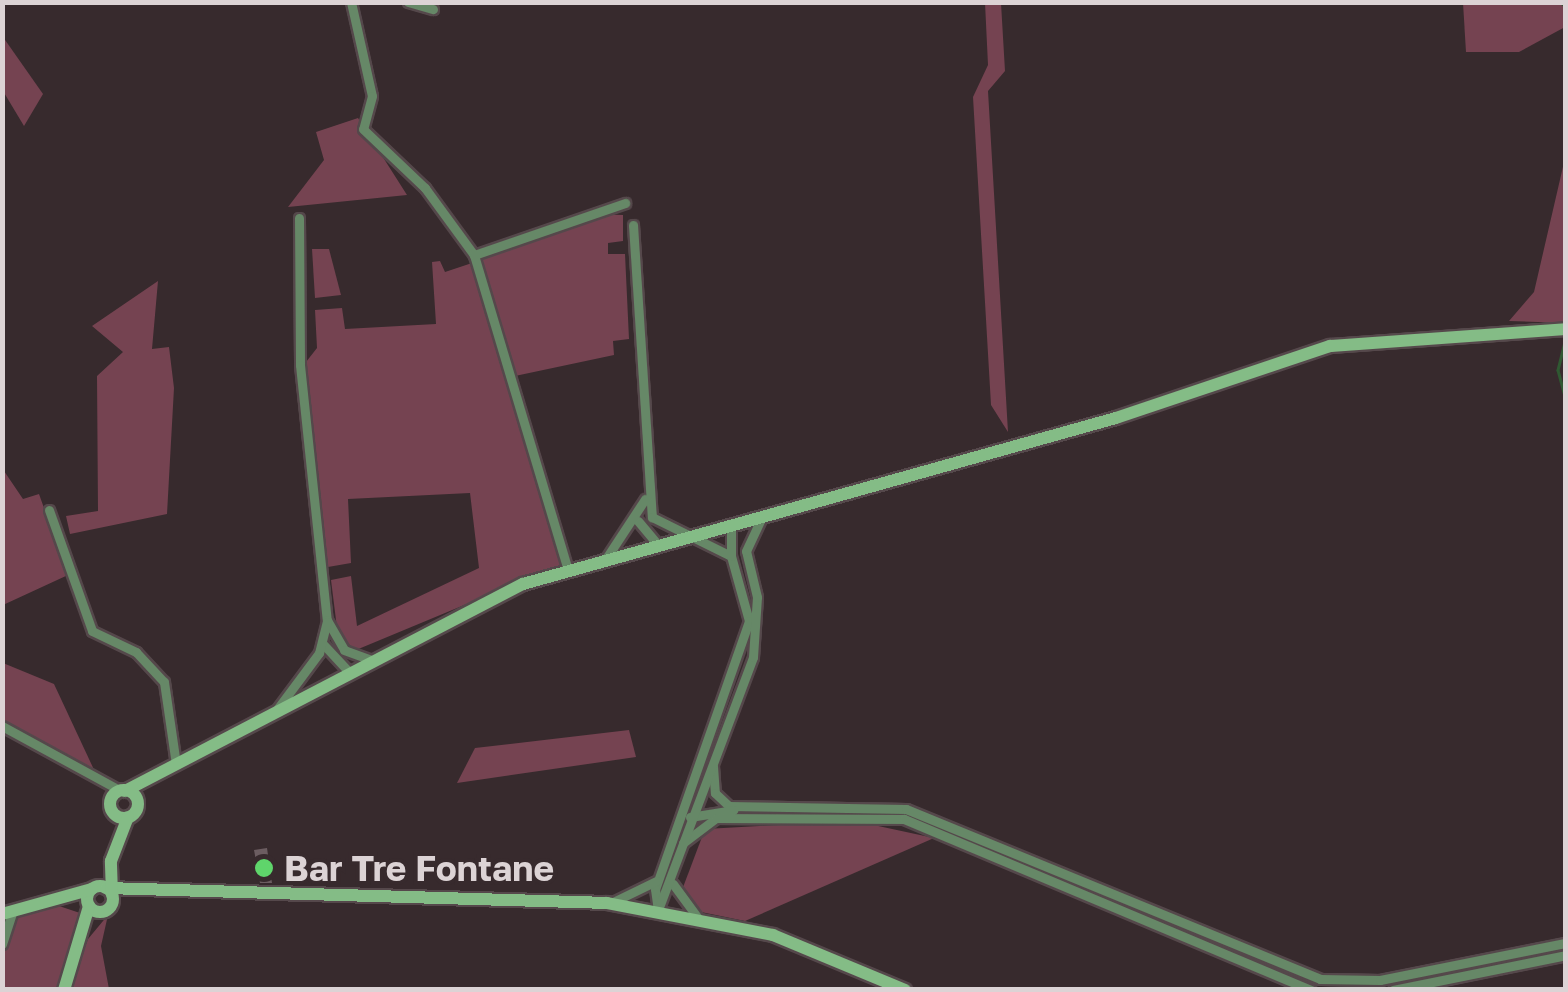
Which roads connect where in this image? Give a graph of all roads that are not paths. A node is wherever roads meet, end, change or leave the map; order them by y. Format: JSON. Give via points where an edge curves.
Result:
{"nodes":[{"id":1,"x":350,"y":2,"type":"edge"},
{"id":2,"x":408,"y":2,"type":"edge"},
{"id":3,"x":432,"y":9,"type":"dead end"},
{"id":4,"x":625,"y":203,"type":"dead end"},
{"id":5,"x":299,"y":218,"type":"dead end"},
{"id":6,"x":633,"y":225,"type":"dead end"},
{"id":7,"x":474,"y":255,"type":"junction"},
{"id":8,"x":1566,"y":329,"type":"edge"},
{"id":9,"x":646,"y":486,"type":"junction"},
{"id":10,"x":49,"y":510,"type":"dead end"},
{"id":11,"x":762,"y":516,"type":"junction"},
{"id":12,"x":652,"y":517,"type":"junction"},
{"id":13,"x":638,"y":521,"type":"junction"},
{"id":14,"x":731,"y":526,"type":"junction"},
{"id":15,"x":688,"y":538,"type":"junction"},
{"id":16,"x":654,"y":545,"type":"junction"},
{"id":17,"x":746,"y":551,"type":"junction"},
{"id":18,"x":731,"y":556,"type":"junction"},
{"id":19,"x":604,"y":560,"type":"junction"},
{"id":20,"x":568,"y":570,"type":"junction"},
{"id":21,"x":327,"y":620,"type":"junction"},
{"id":22,"x":322,"y":642,"type":"junction"},
{"id":23,"x":338,"y":645,"type":"junction"},
{"id":24,"x":369,"y":659,"type":"junction"},
{"id":25,"x":343,"y":670,"type":"junction"},
{"id":26,"x":278,"y":708,"type":"junction"},
{"id":27,"x":2,"y":726,"type":"edge"},
{"id":28,"x":176,"y":764,"type":"junction"},
{"id":29,"x":712,"y":766,"type":"junction"},
{"id":30,"x":156,"y":775,"type":"junction"},
{"id":31,"x":694,"y":788,"type":"junction"},
{"id":32,"x":123,"y":791,"type":"junction"},
{"id":33,"x":137,"y":802,"type":"junction"},
{"id":34,"x":756,"y":807,"type":"junction"},
{"id":35,"x":113,"y":813,"type":"junction"},
{"id":36,"x":691,"y":816,"type":"junction"},
{"id":37,"x":128,"y":818,"type":"junction"},
{"id":38,"x":716,"y":818,"type":"junction"},
{"id":39,"x":680,"y":839,"type":"junction"},
{"id":40,"x":661,"y":875,"type":"junction"},
{"id":41,"x":672,"y":882,"type":"junction"},
{"id":42,"x":100,"y":898,"type":"junction"},
{"id":43,"x":608,"y":903,"type":"junction"},
{"id":44,"x":658,"y":910,"type":"junction"},
{"id":45,"x":8,"y":911,"type":"edge"},
{"id":46,"x":698,"y":918,"type":"junction"},
{"id":47,"x":1566,"y":943,"type":"edge"},
{"id":48,"x":2,"y":944,"type":"edge"},
{"id":49,"x":1566,"y":954,"type":"edge"},
{"id":50,"x":64,"y":990,"type":"edge"},
{"id":51,"x":905,"y":990,"type":"edge"},
{"id":52,"x":1311,"y":990,"type":"edge"},
{"id":53,"x":1393,"y":990,"type":"edge"}],
"edges":[{"from":1,"to":7,"type":"street","via":[[372,96],[363,130],[425,188]]},
{"from":2,"to":3,"type":"street"},
{"from":4,"to":7,"type":"street"},
{"from":5,"to":21,"type":"street","via":[[300,365]]},
{"from":6,"to":9,"type":"street"},
{"from":7,"to":20,"type":"street"},
{"from":8,"to":11,"type":"street","via":[[1342,343]]},
{"from":9,"to":12,"type":"street"},
{"from":9,"to":13,"type":"street"},
{"from":10,"to":28,"type":"street","via":[[92,630],[136,652],[164,682]]},
{"from":11,"to":14,"type":"street"},
{"from":11,"to":17,"type":"street"},
{"from":12,"to":15,"type":"street"},
{"from":12,"to":16,"type":"street"},
{"from":13,"to":16,"type":"street"},
{"from":13,"to":19,"type":"street"},
{"from":14,"to":15,"type":"street"},
{"from":14,"to":17,"type":"street"},
{"from":14,"to":18,"type":"street"},
{"from":15,"to":16,"type":"street"},
{"from":15,"to":18,"type":"street"},
{"from":16,"to":19,"type":"street"},
{"from":17,"to":29,"type":"street","via":[[757,638]]},
{"from":18,"to":31,"type":"street","via":[[747,599],[746,646]]},
{"from":19,"to":20,"type":"street"},
{"from":20,"to":24,"type":"street"},
{"from":21,"to":22,"type":"street"},
{"from":21,"to":23,"type":"street"},
{"from":22,"to":25,"type":"street"},
{"from":22,"to":26,"type":"street"},
{"from":23,"to":24,"type":"street"},
{"from":23,"to":25,"type":"street"},
{"from":24,"to":25,"type":"street"},
{"from":25,"to":26,"type":"street"},
{"from":26,"to":28,"type":"street"},
{"from":27,"to":32,"type":"street"},
{"from":28,"to":30,"type":"street"},
{"from":29,"to":34,"type":"street","via":[[718,799]]},
{"from":29,"to":36,"type":"street"},
{"from":30,"to":32,"type":"street"},
{"from":30,"to":33,"type":"street"},
{"from":31,"to":36,"type":"street"},
{"from":31,"to":39,"type":"street"},
{"from":32,"to":33,"type":"street"},
{"from":32,"to":35,"type":"street"},
{"from":33,"to":37,"type":"street"},
{"from":34,"to":36,"type":"street"},
{"from":34,"to":47,"type":"street","via":[[906,809],[1338,982]]},
{"from":35,"to":37,"type":"street"},
{"from":35,"to":42,"type":"street"},
{"from":36,"to":38,"type":"street"},
{"from":36,"to":39,"type":"street"},
{"from":37,"to":42,"type":"street"},
{"from":38,"to":39,"type":"street"},
{"from":38,"to":52,"type":"street","via":[[904,819]]},
{"from":39,"to":40,"type":"street"},
{"from":39,"to":41,"type":"street"},
{"from":40,"to":43,"type":"street","via":[[640,895]]},
{"from":40,"to":44,"type":"street"},
{"from":41,"to":44,"type":"street"},
{"from":41,"to":46,"type":"street"},
{"from":42,"to":43,"type":"street"},
{"from":42,"to":45,"type":"street","via":[[51,899]]},
{"from":42,"to":50,"type":"street"},
{"from":43,"to":44,"type":"street"},
{"from":44,"to":46,"type":"street"},
{"from":45,"to":48,"type":"street"},
{"from":46,"to":51,"type":"street","via":[[773,935]]},
{"from":49,"to":53,"type":"street"}]}
